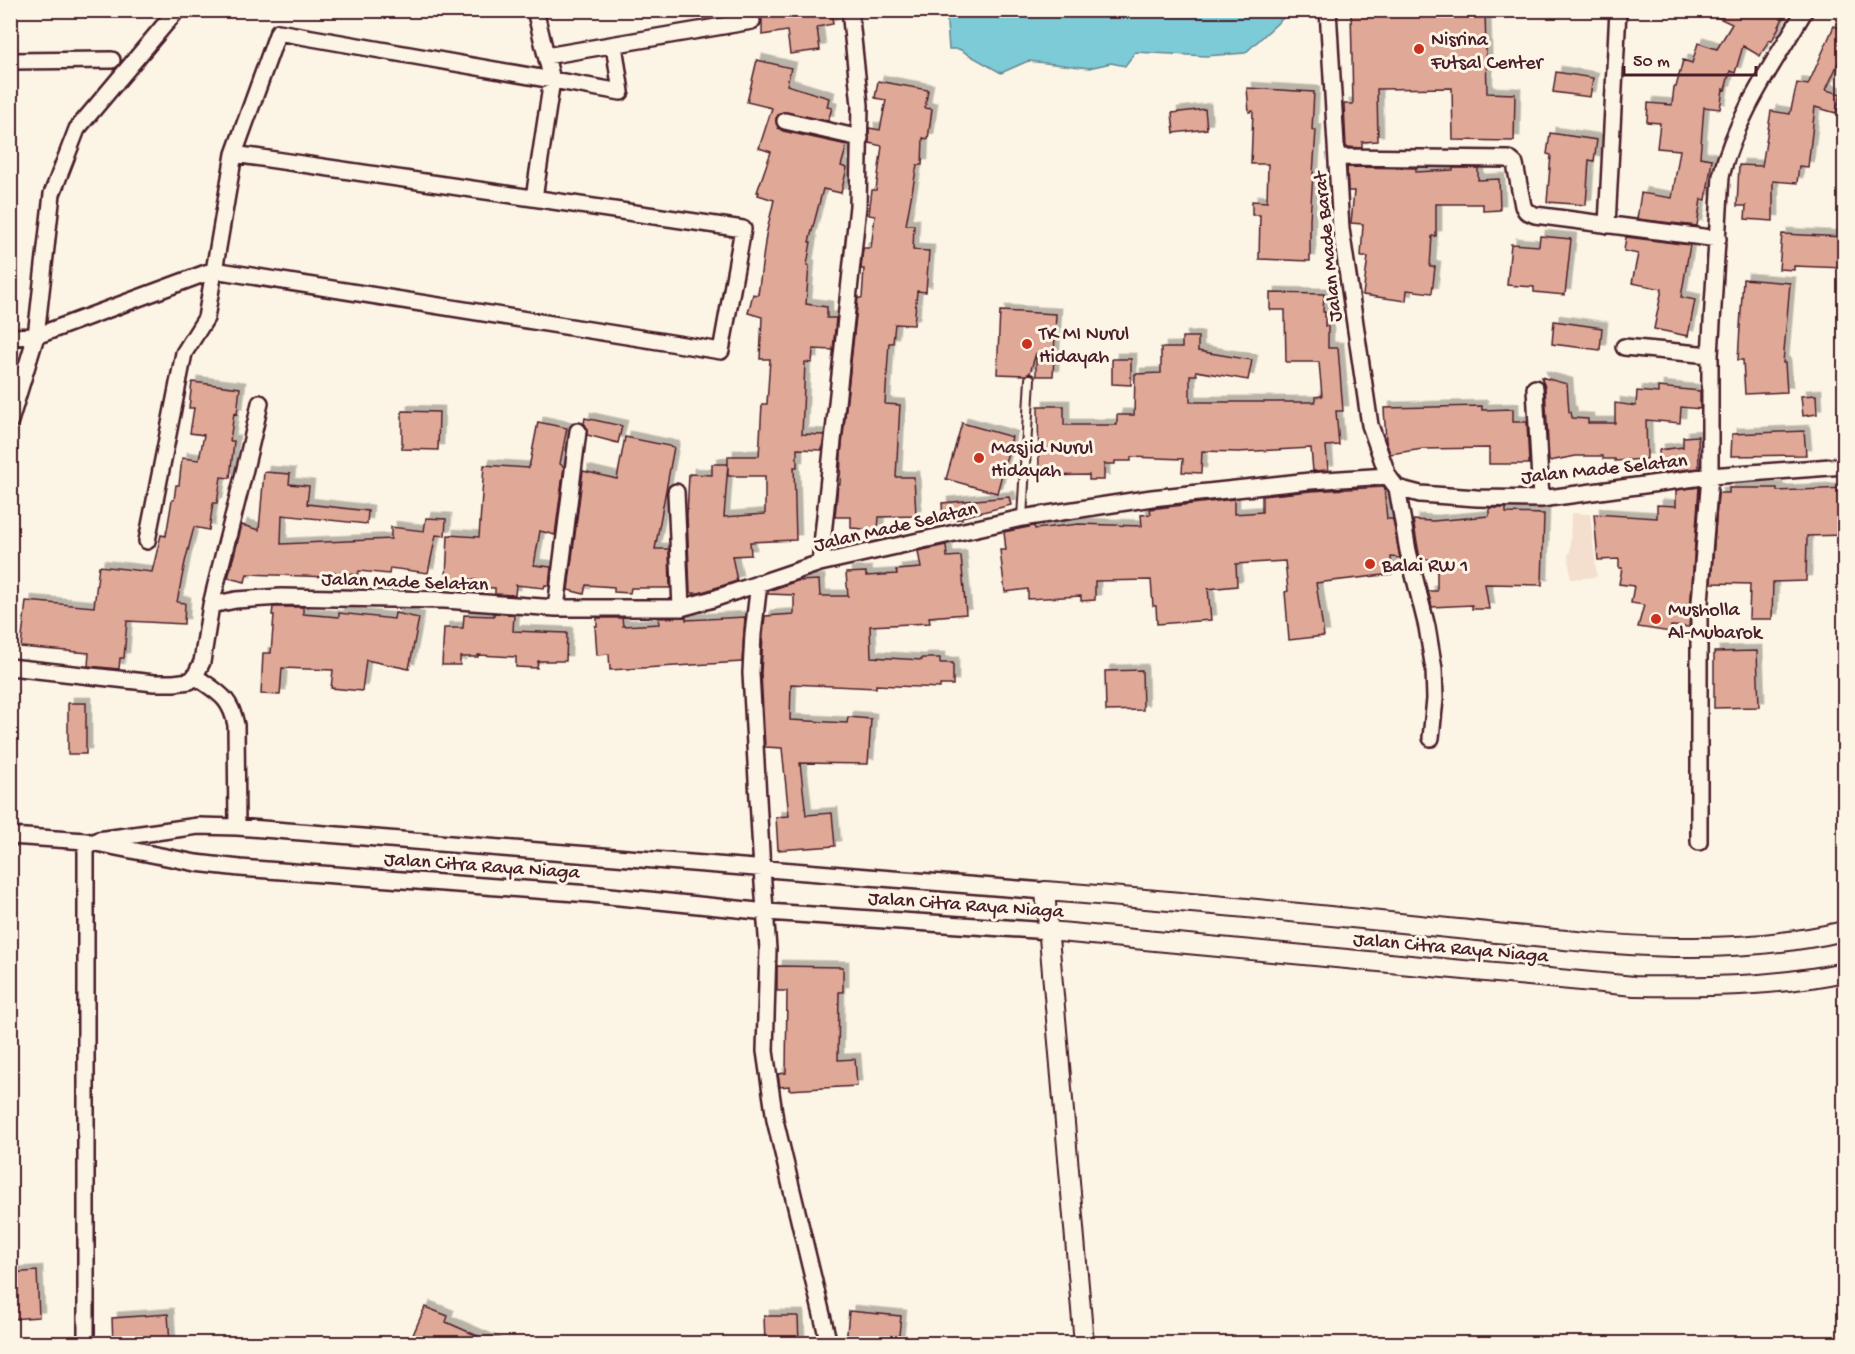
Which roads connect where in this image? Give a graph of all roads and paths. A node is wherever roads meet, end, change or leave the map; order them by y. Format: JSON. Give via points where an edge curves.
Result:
{"nodes":[{"id":1,"x":177,"y":10,"type":"edge"},
{"id":2,"x":536,"y":10,"type":"edge"},
{"id":3,"x":850,"y":10,"type":"edge"},
{"id":4,"x":1328,"y":10,"type":"edge"},
{"id":5,"x":1618,"y":10,"type":"edge"},
{"id":6,"x":1805,"y":10,"type":"edge"},
{"id":7,"x":752,"y":21,"type":"dead end"},
{"id":8,"x":614,"y":45,"type":"junction"},
{"id":9,"x":546,"y":56,"type":"junction"},
{"id":10,"x":112,"y":60,"type":"dead end"},
{"id":11,"x":10,"y":61,"type":"edge"},
{"id":12,"x":552,"y":80,"type":"junction"},
{"id":13,"x":785,"y":120,"type":"dead end"},
{"id":14,"x":860,"y":138,"type":"junction"},
{"id":15,"x":234,"y":154,"type":"junction"},
{"id":16,"x":1337,"y":157,"type":"junction"},
{"id":17,"x":534,"y":198,"type":"junction"},
{"id":18,"x":1607,"y":225,"type":"junction"},
{"id":19,"x":1718,"y":240,"type":"junction"},
{"id":20,"x":214,"y":270,"type":"junction"},
{"id":21,"x":36,"y":336,"type":"junction"},
{"id":22,"x":10,"y":337,"type":"edge"},
{"id":23,"x":1624,"y":347,"type":"dead end"},
{"id":24,"x":1710,"y":355,"type":"junction"},
{"id":25,"x":1030,"y":379,"type":"dead end"},
{"id":26,"x":1535,"y":388,"type":"dead end"},
{"id":27,"x":260,"y":403,"type":"dead end"},
{"id":28,"x":10,"y":421,"type":"edge"},
{"id":29,"x":578,"y":430,"type":"dead end"},
{"id":30,"x":1845,"y":466,"type":"edge"},
{"id":31,"x":1710,"y":477,"type":"junction"},
{"id":32,"x":1392,"y":482,"type":"junction"},
{"id":33,"x":676,"y":492,"type":"dead end"},
{"id":34,"x":1541,"y":499,"type":"junction"},
{"id":35,"x":1022,"y":518,"type":"junction"},
{"id":36,"x":147,"y":541,"type":"dead end"},
{"id":37,"x":820,"y":563,"type":"junction"},
{"id":38,"x":759,"y":583,"type":"junction"},
{"id":39,"x":211,"y":605,"type":"junction"},
{"id":40,"x":556,"y":608,"type":"junction"},
{"id":41,"x":681,"y":608,"type":"junction"},
{"id":42,"x":10,"y":667,"type":"edge"},
{"id":43,"x":195,"y":676,"type":"junction"},
{"id":44,"x":1431,"y":738,"type":"dead end"},
{"id":45,"x":237,"y":827,"type":"junction"},
{"id":46,"x":10,"y":836,"type":"edge"},
{"id":47,"x":86,"y":841,"type":"junction"},
{"id":48,"x":1699,"y":842,"type":"dead end"},
{"id":49,"x":762,"y":870,"type":"junction"},
{"id":50,"x":1046,"y":891,"type":"junction"},
{"id":51,"x":767,"y":912,"type":"junction"},
{"id":52,"x":1049,"y":930,"type":"junction"},
{"id":53,"x":1845,"y":931,"type":"edge"},
{"id":54,"x":1845,"y":972,"type":"edge"},
{"id":55,"x":86,"y":1344,"type":"edge"},
{"id":56,"x":829,"y":1344,"type":"edge"},
{"id":57,"x":1084,"y":1344,"type":"edge"}],
"edges":[{"from":1,"to":21,"type":"street","via":[[77,129],[52,194]]},
{"from":2,"to":9,"type":"street"},
{"from":3,"to":14,"type":"street"},
{"from":4,"to":16,"type":"street","name":"Jalan Made Barat"},
{"from":5,"to":18,"type":"street"},
{"from":6,"to":19,"type":"street","via":[[1750,104],[1727,153],[1721,176]]},
{"from":7,"to":8,"type":"street"},
{"from":8,"to":9,"type":"street"},
{"from":8,"to":12,"type":"street","via":[[621,92]]},
{"from":9,"to":12,"type":"street"},
{"from":10,"to":11,"type":"street"},
{"from":12,"to":15,"type":"street","via":[[278,32]]},
{"from":12,"to":17,"type":"street"},
{"from":13,"to":14,"type":"street"},
{"from":14,"to":37,"type":"street","via":[[858,206]]},
{"from":15,"to":17,"type":"street"},
{"from":15,"to":20,"type":"street"},
{"from":16,"to":18,"type":"street","via":[[1509,159],[1515,164],[1526,212]]},
{"from":16,"to":32,"type":"street","name":"Jalan Made Barat","via":[[1341,229],[1370,425]]},
{"from":17,"to":20,"type":"street","via":[[743,229],[721,351]]},
{"from":18,"to":19,"type":"street"},
{"from":19,"to":24,"type":"street"},
{"from":20,"to":21,"type":"street"},
{"from":20,"to":36,"type":"street","via":[[206,318],[184,354]]},
{"from":21,"to":22,"type":"street"},
{"from":21,"to":28,"type":"street"},
{"from":23,"to":24,"type":"street"},
{"from":24,"to":31,"type":"street"},
{"from":25,"to":35,"type":"lane"},
{"from":26,"to":34,"type":"street"},
{"from":27,"to":39,"type":"street"},
{"from":29,"to":40,"type":"street"},
{"from":30,"to":31,"type":"street","name":"Jalan Made Selatan"},
{"from":31,"to":34,"type":"street","name":"Jalan Made Selatan"},
{"from":31,"to":48,"type":"street","via":[[1699,615]]},
{"from":32,"to":34,"type":"street","name":"Jalan Made Selatan","via":[[1420,495]]},
{"from":32,"to":35,"type":"street","name":"Jalan Made Selatan","via":[[1310,481],[1152,498]]},
{"from":32,"to":44,"type":"street","name":"Jalan Made Barat","via":[[1431,647],[1435,699]]},
{"from":33,"to":41,"type":"street"},
{"from":35,"to":37,"type":"street","name":"Jalan Made Selatan"},
{"from":37,"to":38,"type":"street","name":"Jalan Made Selatan"},
{"from":38,"to":41,"type":"street","name":"Jalan Made Selatan"},
{"from":38,"to":49,"type":"street","via":[[751,673]]},
{"from":39,"to":40,"type":"street","name":"Jalan Made Selatan","via":[[281,597],[445,600]]},
{"from":39,"to":43,"type":"street"},
{"from":40,"to":41,"type":"street","name":"Jalan Made Selatan"},
{"from":42,"to":43,"type":"street","via":[[154,683],[183,683]]},
{"from":43,"to":45,"type":"street","via":[[226,699],[233,711]]},
{"from":45,"to":47,"type":"street","name":"Jalan Citra Raya Niaga","via":[[198,826]]},
{"from":45,"to":49,"type":"street","name":"Jalan Citra Raya Niaga"},
{"from":46,"to":47,"type":"street","name":"Jalan Citra Raya Niaga"},
{"from":47,"to":51,"type":"street","name":"Jalan Citra Raya Niaga","via":[[240,868],[590,894]]},
{"from":47,"to":55,"type":"street"},
{"from":49,"to":50,"type":"street","name":"Jalan Citra Raya Niaga"},
{"from":49,"to":51,"type":"street"},
{"from":50,"to":52,"type":"street"},
{"from":50,"to":53,"type":"street","name":"Jalan Citra Raya Niaga","via":[[1198,902],[1640,947],[1726,948],[1804,940]]},
{"from":51,"to":52,"type":"street","name":"Jalan Citra Raya Niaga"},
{"from":51,"to":56,"type":"street","via":[[766,1065]]},
{"from":52,"to":54,"type":"street","name":"Jalan Citra Raya Niaga","via":[[1635,986],[1726,987],[1809,980]]},
{"from":52,"to":57,"type":"street"}]}
